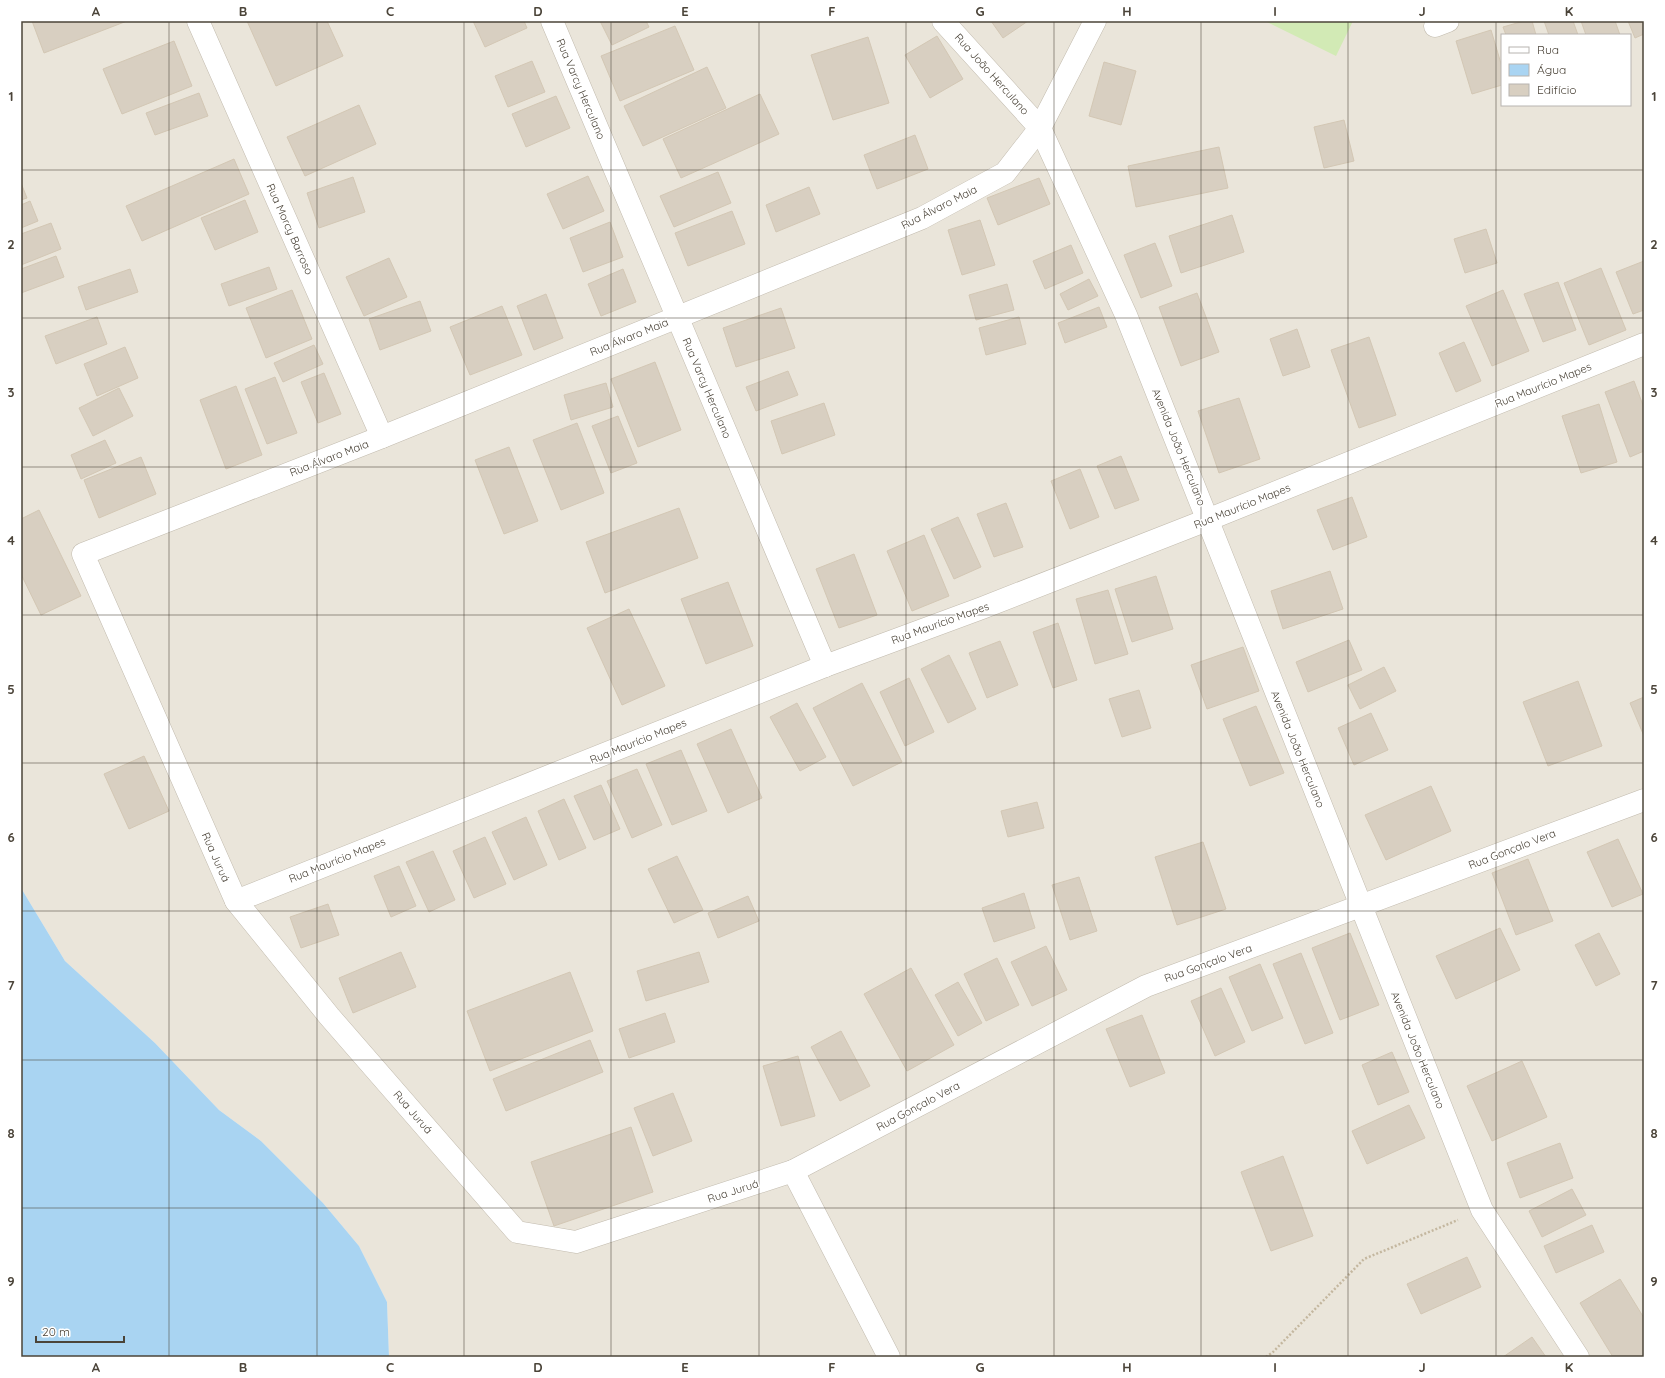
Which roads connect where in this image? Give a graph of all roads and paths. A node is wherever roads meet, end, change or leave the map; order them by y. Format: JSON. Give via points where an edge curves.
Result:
{"nodes":[{"id":1,"x":198,"y":21,"type":"edge"},
{"id":2,"x":552,"y":21,"type":"edge"},
{"id":3,"x":943,"y":21,"type":"edge"},
{"id":4,"x":1095,"y":21,"type":"edge"},
{"id":5,"x":1040,"y":128,"type":"junction"},
{"id":6,"x":677,"y":318,"type":"junction"},
{"id":7,"x":1644,"y":344,"type":"edge"},
{"id":8,"x":382,"y":437,"type":"junction"},
{"id":9,"x":1207,"y":520,"type":"junction"},
{"id":10,"x":83,"y":554,"type":"joint"},
{"id":11,"x":825,"y":666,"type":"junction"},
{"id":12,"x":1644,"y":800,"type":"edge"},
{"id":13,"x":236,"y":901,"type":"junction"},
{"id":14,"x":1360,"y":906,"type":"junction"},
{"id":15,"x":793,"y":1171,"type":"junction"},
{"id":16,"x":1482,"y":1210,"type":"junction"},
{"id":17,"x":889,"y":1357,"type":"edge"},
{"id":18,"x":1266,"y":1357,"type":"edge"},
{"id":19,"x":1578,"y":1357,"type":"edge"}],
"edges":[{"from":1,"to":8,"type":"street","name":"Rua Morcy Barroso"},
{"from":2,"to":6,"type":"street","name":"Rua Varcy Herculano"},
{"from":3,"to":5,"type":"street","name":"Rua João Herculano"},
{"from":4,"to":5,"type":"street","name":"Rua Álvaro Maia"},
{"from":5,"to":6,"type":"street","name":"Rua Álvaro Maia","via":[[1005,173],[922,218]]},
{"from":5,"to":9,"type":"street","name":"Avenida João Herculano","via":[[1126,315]]},
{"from":6,"to":8,"type":"street","name":"Rua Álvaro Maia"},
{"from":6,"to":11,"type":"street","name":"Rua Varcy Herculano"},
{"from":7,"to":9,"type":"street","name":"Rua Maurício Mapes"},
{"from":8,"to":10,"type":"street","name":"Rua Álvaro Maia"},
{"from":9,"to":11,"type":"street","name":"Rua Maurício Mapes"},
{"from":9,"to":14,"type":"street","name":"Avenida João Herculano"},
{"from":10,"to":13,"type":"street","name":"Rua Juruá"},
{"from":11,"to":13,"type":"street","name":"Rua Maurício Mapes"},
{"from":12,"to":14,"type":"street","name":"Rua Gonçalo Vera"},
{"from":13,"to":15,"type":"street","name":"Rua Juruá","via":[[330,1016],[518,1232],[576,1242]]},
{"from":14,"to":15,"type":"street","name":"Rua Gonçalo Vera","via":[[1146,986]]},
{"from":14,"to":16,"type":"street","name":"Avenida João Herculano"},
{"from":15,"to":17,"type":"street"},
{"from":16,"to":18,"type":"path","via":[[1364,1259]]},
{"from":16,"to":19,"type":"street","name":"Avenida João Herculano"}]}
